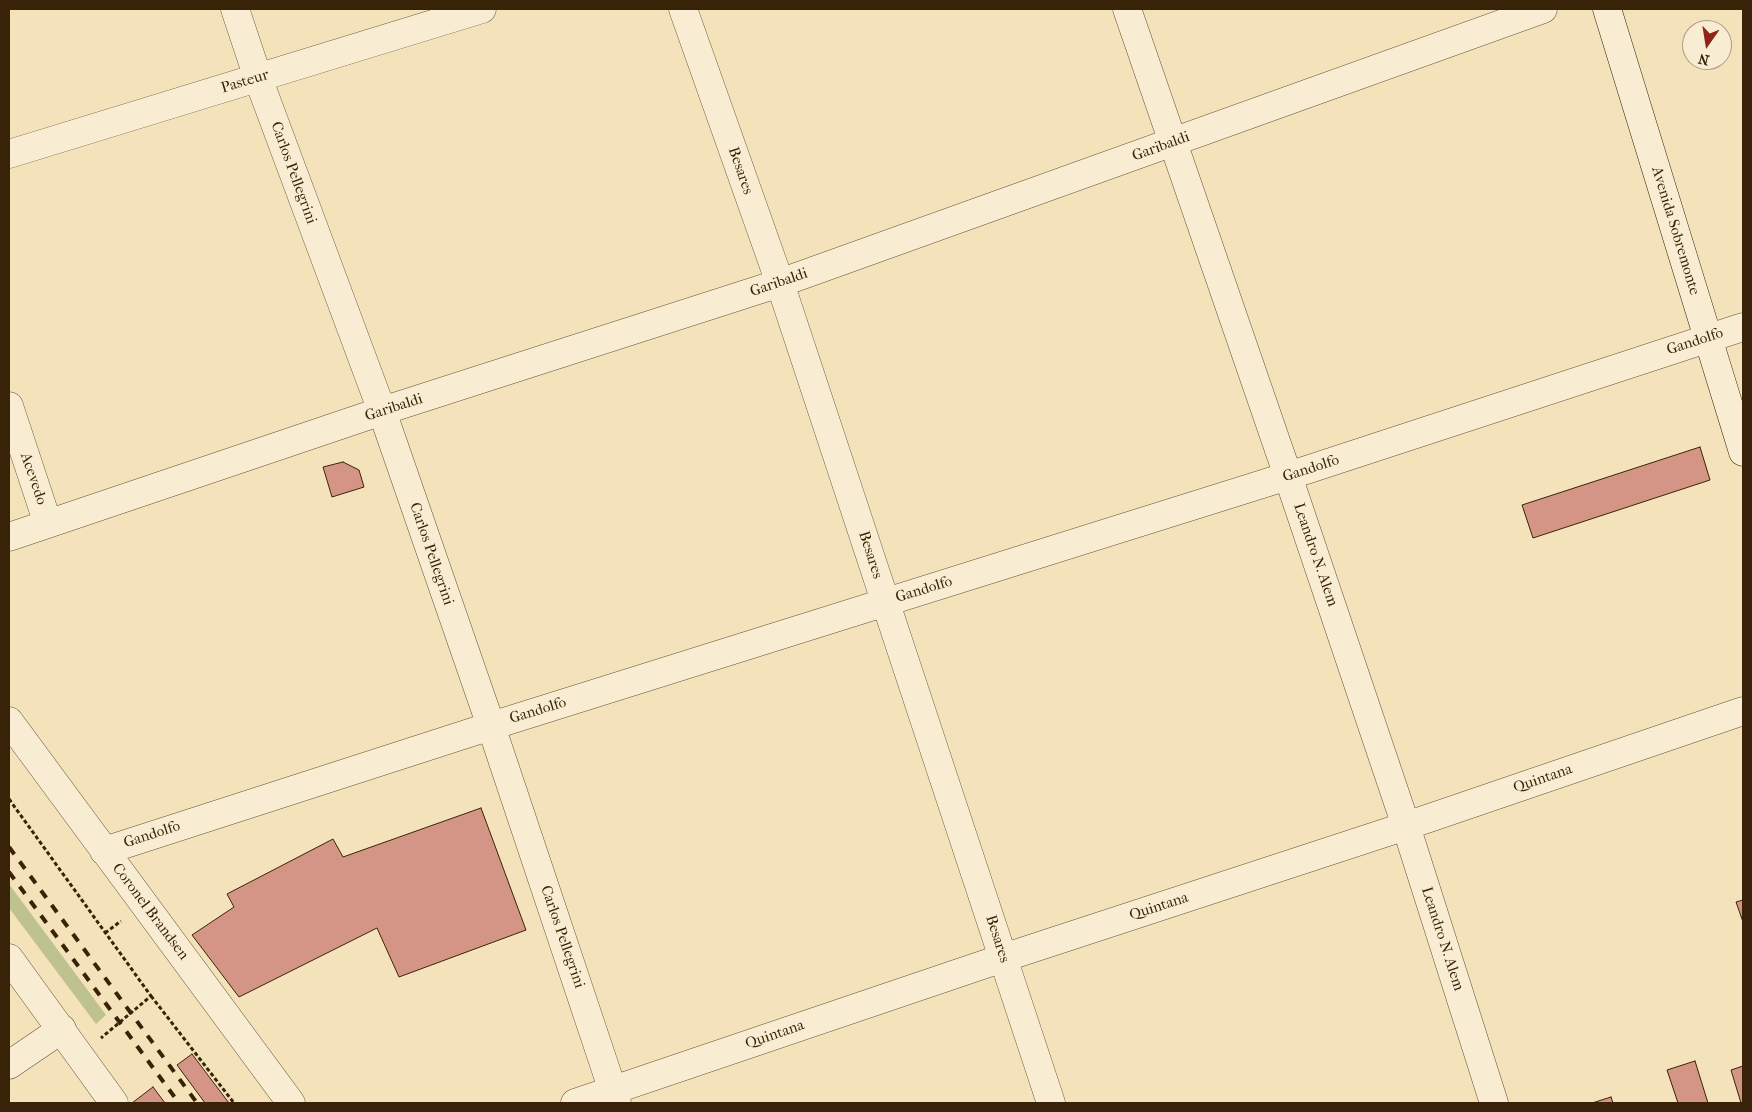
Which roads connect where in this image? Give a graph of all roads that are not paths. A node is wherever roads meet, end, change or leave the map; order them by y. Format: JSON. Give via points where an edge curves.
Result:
{"nodes":[{"id":1,"x":235,"y":9,"type":"edge"},
{"id":2,"x":482,"y":9,"type":"edge"},
{"id":3,"x":683,"y":9,"type":"edge"},
{"id":4,"x":1127,"y":9,"type":"edge"},
{"id":5,"x":1543,"y":9,"type":"edge"},
{"id":6,"x":1607,"y":9,"type":"edge"},
{"id":7,"x":258,"y":78,"type":"junction"},
{"id":8,"x":1173,"y":142,"type":"junction"},
{"id":9,"x":9,"y":154,"type":"edge"},
{"id":10,"x":780,"y":283,"type":"junction"},
{"id":11,"x":1743,"y":327,"type":"edge"},
{"id":12,"x":1708,"y":338,"type":"junction"},
{"id":13,"x":9,"y":406,"type":"edge"},
{"id":14,"x":382,"y":411,"type":"junction"},
{"id":15,"x":1743,"y":452,"type":"edge"},
{"id":16,"x":1288,"y":476,"type":"junction"},
{"id":17,"x":48,"y":524,"type":"junction"},
{"id":18,"x":9,"y":537,"type":"edge"},
{"id":19,"x":885,"y":602,"type":"junction"},
{"id":20,"x":1743,"y":711,"type":"edge"},
{"id":21,"x":9,"y":721,"type":"edge"},
{"id":22,"x":491,"y":726,"type":"junction"},
{"id":23,"x":1406,"y":826,"type":"junction"},
{"id":24,"x":104,"y":850,"type":"junction"},
{"id":25,"x":9,"y":958,"type":"edge"},
{"id":26,"x":1003,"y":958,"type":"junction"},
{"id":27,"x":62,"y":1029,"type":"junction"},
{"id":28,"x":9,"y":1065,"type":"edge"},
{"id":29,"x":615,"y":1097,"type":"edge"},
{"id":30,"x":114,"y":1103,"type":"edge"},
{"id":31,"x":291,"y":1103,"type":"edge"},
{"id":32,"x":575,"y":1103,"type":"edge"},
{"id":33,"x":1051,"y":1103,"type":"edge"},
{"id":34,"x":1494,"y":1103,"type":"edge"}],
"edges":[{"from":1,"to":7,"type":"street","name":"Carlos Pellegrini"},
{"from":2,"to":7,"type":"street","name":"Pasteur"},
{"from":3,"to":10,"type":"street","name":"Besares"},
{"from":4,"to":8,"type":"street","name":"Leandro N. Alem"},
{"from":5,"to":8,"type":"street","name":"Garibaldi"},
{"from":6,"to":12,"type":"street","name":"Avenida Sobremonte"},
{"from":7,"to":9,"type":"street","name":"Pasteur"},
{"from":7,"to":14,"type":"street","name":"Carlos Pellegrini"},
{"from":8,"to":10,"type":"street","name":"Garibaldi"},
{"from":8,"to":16,"type":"street","name":"Leandro N. Alem"},
{"from":10,"to":14,"type":"street","name":"Garibaldi"},
{"from":10,"to":19,"type":"street","name":"Besares"},
{"from":11,"to":12,"type":"street","name":"Gandolfo"},
{"from":12,"to":15,"type":"street","name":"Avenida Sobremonte"},
{"from":12,"to":16,"type":"street","name":"Gandolfo"},
{"from":13,"to":17,"type":"street","name":"Acevedo"},
{"from":14,"to":17,"type":"street","name":"Garibaldi"},
{"from":14,"to":22,"type":"street","name":"Carlos Pellegrini"},
{"from":16,"to":19,"type":"street","name":"Gandolfo"},
{"from":16,"to":23,"type":"street","name":"Leandro N. Alem"},
{"from":17,"to":18,"type":"street","name":"Garibaldi"},
{"from":19,"to":22,"type":"street","name":"Gandolfo"},
{"from":19,"to":26,"type":"street","name":"Besares"},
{"from":20,"to":23,"type":"street","name":"Quintana"},
{"from":21,"to":24,"type":"street","name":"Coronel Brandsen"},
{"from":22,"to":24,"type":"street","name":"Gandolfo"},
{"from":22,"to":29,"type":"street","name":"Carlos Pellegrini"},
{"from":23,"to":26,"type":"street","name":"Quintana"},
{"from":23,"to":34,"type":"street","name":"Leandro N. Alem"},
{"from":24,"to":31,"type":"street","name":"Coronel Brandsen"},
{"from":25,"to":27,"type":"street"},
{"from":26,"to":29,"type":"street","name":"Quintana"},
{"from":26,"to":33,"type":"street","name":"Besares"},
{"from":27,"to":28,"type":"street"},
{"from":27,"to":30,"type":"street"},
{"from":29,"to":32,"type":"street","name":"Quintana"}]}
